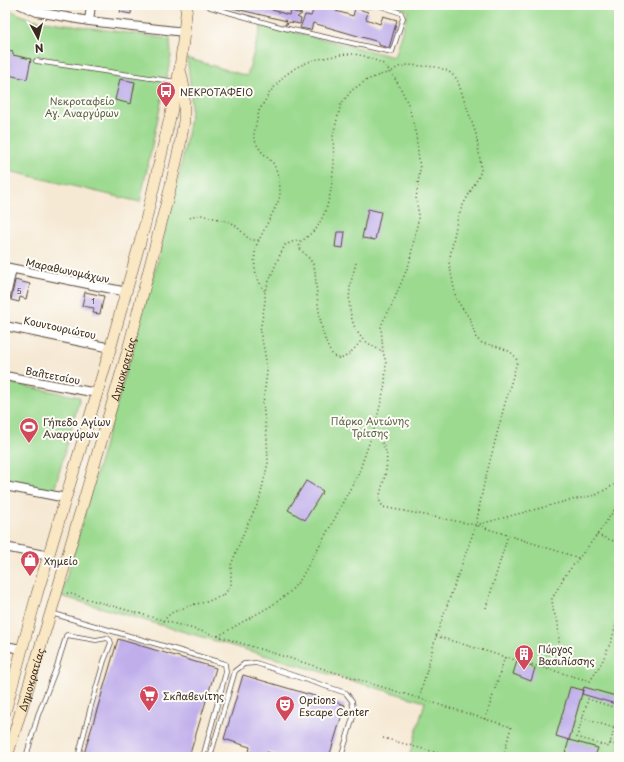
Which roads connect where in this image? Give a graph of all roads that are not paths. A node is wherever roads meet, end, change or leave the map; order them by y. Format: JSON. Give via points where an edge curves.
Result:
{"nodes":[{"id":1,"x":21,"y":5,"type":"edge"},
{"id":2,"x":91,"y":5,"type":"edge"},
{"id":3,"x":187,"y":5,"type":"edge"},
{"id":4,"x":208,"y":5,"type":"edge"},
{"id":5,"x":364,"y":5,"type":"edge"},
{"id":6,"x":375,"y":5,"type":"edge"},
{"id":7,"x":378,"y":5,"type":"edge"},
{"id":8,"x":89,"y":21,"type":"junction"},
{"id":9,"x":184,"y":32,"type":"junction"},
{"id":10,"x":36,"y":61,"type":"dead end"},
{"id":11,"x":180,"y":68,"type":"junction"},
{"id":12,"x":177,"y":82,"type":"junction"},
{"id":13,"x":9,"y":268,"type":"edge"},
{"id":14,"x":126,"y":292,"type":"junction"},
{"id":15,"x":5,"y":300,"type":"edge"},
{"id":16,"x":5,"y":326,"type":"edge"},
{"id":17,"x":111,"y":348,"type":"junction"},
{"id":18,"x":5,"y":376,"type":"edge"},
{"id":19,"x":97,"y":393,"type":"junction"},
{"id":20,"x":5,"y":486,"type":"edge"},
{"id":21,"x":66,"y":498,"type":"junction"},
{"id":22,"x":5,"y":547,"type":"edge"},
{"id":23,"x":49,"y":556,"type":"junction"},
{"id":24,"x":51,"y":613,"type":"junction"},
{"id":25,"x":5,"y":646,"type":"edge"},
{"id":26,"x":22,"y":649,"type":"junction"},
{"id":27,"x":7,"y":700,"type":"edge"},
{"id":28,"x":5,"y":712,"type":"edge"},
{"id":29,"x":7,"y":757,"type":"edge"},
{"id":30,"x":26,"y":757,"type":"edge"},
{"id":31,"x":78,"y":757,"type":"edge"},
{"id":32,"x":203,"y":757,"type":"edge"},
{"id":33,"x":210,"y":757,"type":"edge"},
{"id":34,"x":341,"y":757,"type":"edge"}],
"edges":[{"from":1,"to":8,"type":"street","via":[[37,12]]},
{"from":2,"to":8,"type":"street"},
{"from":3,"to":9,"type":"main road","name":"Δημοκρατίας"},
{"from":4,"to":7,"type":"lane","via":[[284,28],[392,52],[403,15]]},
{"from":5,"to":6,"type":"lane"},
{"from":8,"to":9,"type":"street"},
{"from":9,"to":11,"type":"main road","name":"Δημοκρατίας"},
{"from":10,"to":12,"type":"lane"},
{"from":11,"to":12,"type":"main road","name":"Δημοκρατίας"},
{"from":11,"to":24,"type":"main road","name":"Δημοκρατίας","via":[[184,88],[184,121],[176,162],[128,350]]},
{"from":12,"to":14,"type":"main road","name":"Δημοκρατίας","via":[[163,150]]},
{"from":13,"to":14,"type":"street","name":"Μαραθωνομάχων"},
{"from":13,"to":15,"type":"street"},
{"from":14,"to":17,"type":"main road","name":"Δημοκρατίας"},
{"from":16,"to":17,"type":"street","name":"Κουντουριώτου"},
{"from":17,"to":19,"type":"main road","name":"Δημοκρατίας"},
{"from":18,"to":19,"type":"street","name":"Βαλτετσίου"},
{"from":19,"to":21,"type":"main road","name":"Δημοκρατίας"},
{"from":20,"to":21,"type":"street"},
{"from":21,"to":23,"type":"main road","name":"Δημοκρατίας"},
{"from":22,"to":23,"type":"street"},
{"from":23,"to":26,"type":"main road","name":"Δημοκρατίας"},
{"from":24,"to":29,"type":"main road","name":"Δημοκρατίας"},
{"from":24,"to":32,"type":"lane","via":[[225,664],[226,672]]},
{"from":25,"to":26,"type":"street"},
{"from":26,"to":27,"type":"main road","name":"Δημοκρατίας"},
{"from":27,"to":28,"type":"main road","name":"Δημοκρατίας"},
{"from":30,"to":31,"type":"lane","via":[[66,636],[96,640],[107,638],[111,643]]},
{"from":33,"to":34,"type":"lane","via":[[235,671],[244,664],[256,663],[346,693],[352,701],[354,714]]}]}
